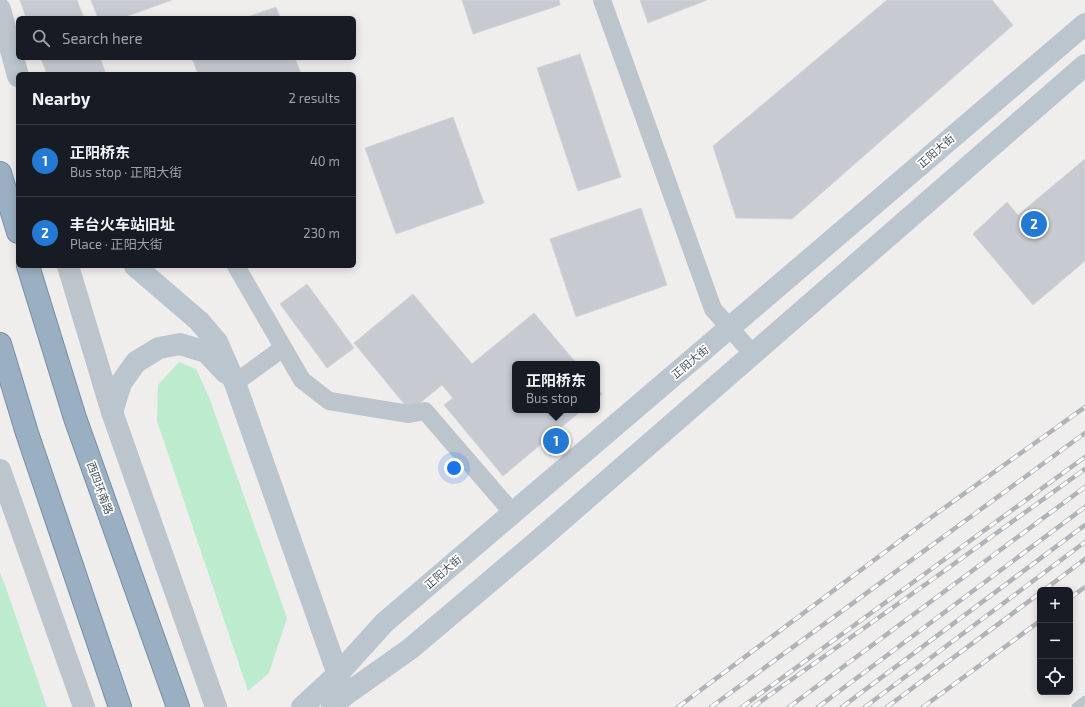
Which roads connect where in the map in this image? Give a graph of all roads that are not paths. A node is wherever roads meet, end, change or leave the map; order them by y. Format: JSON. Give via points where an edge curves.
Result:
{"nodes":[{"id":1,"x":602,"y":0,"type":"edge"},
{"id":2,"x":0,"y":9,"type":"edge"},
{"id":3,"x":1085,"y":24,"type":"edge"},
{"id":4,"x":1085,"y":65,"type":"edge"},
{"id":5,"x":17,"y":72,"type":"edge"},
{"id":6,"x":0,"y":173,"type":"edge"},
{"id":7,"x":16,"y":225,"type":"edge"},
{"id":8,"x":29,"y":268,"type":"edge"},
{"id":9,"x":69,"y":268,"type":"edge"},
{"id":10,"x":137,"y":268,"type":"edge"},
{"id":11,"x":237,"y":268,"type":"edge"},
{"id":12,"x":730,"y":328,"type":"junction"},
{"id":13,"x":0,"y":344,"type":"edge"},
{"id":14,"x":283,"y":348,"type":"junction"},
{"id":15,"x":752,"y":353,"type":"junction"},
{"id":16,"x":235,"y":383,"type":"junction"},
{"id":17,"x":112,"y":412,"type":"junction"},
{"id":18,"x":0,"y":470,"type":"edge"},
{"id":19,"x":512,"y":512,"type":"junction"},
{"id":20,"x":338,"y":674,"type":"junction"},
{"id":21,"x":1085,"y":700,"type":"edge"},
{"id":22,"x":339,"y":701,"type":"edge"},
{"id":23,"x":84,"y":707,"type":"edge"},
{"id":24,"x":120,"y":707,"type":"edge"},
{"id":25,"x":178,"y":707,"type":"edge"},
{"id":26,"x":216,"y":707,"type":"edge"},
{"id":27,"x":302,"y":707,"type":"edge"},
{"id":28,"x":1076,"y":707,"type":"edge"}],
"edges":[{"from":1,"to":12,"type":"street","via":[[713,308]]},
{"from":2,"to":5,"type":"street"},
{"from":3,"to":12,"type":"main road","name":"正阳大街"},
{"from":4,"to":15,"type":"main road"},
{"from":6,"to":7,"type":"highway"},
{"from":8,"to":25,"type":"highway","name":"西四环南路","via":[[75,418]]},
{"from":9,"to":17,"type":"street"},
{"from":10,"to":16,"type":"main road","via":[[199,321],[217,342]]},
{"from":11,"to":14,"type":"street"},
{"from":12,"to":15,"type":"street"},
{"from":12,"to":19,"type":"main road","name":"正阳大街"},
{"from":13,"to":24,"type":"highway","via":[[27,433]]},
{"from":14,"to":16,"type":"street"},
{"from":14,"to":19,"type":"street","via":[[302,380],[329,401],[409,414],[425,410]]},
{"from":15,"to":22,"type":"main road","via":[[416,644]]},
{"from":16,"to":17,"type":"main road","via":[[206,352],[180,344],[160,348],[136,362],[121,383]]},
{"from":16,"to":20,"type":"main road"},
{"from":17,"to":26,"type":"street"},
{"from":18,"to":23,"type":"street"},
{"from":19,"to":20,"type":"main road","name":"正阳大街","via":[[384,623]]},
{"from":20,"to":22,"type":"main road"},
{"from":20,"to":27,"type":"main road","name":"正阳大街"},
{"from":21,"to":28,"type":"lane"}]}
